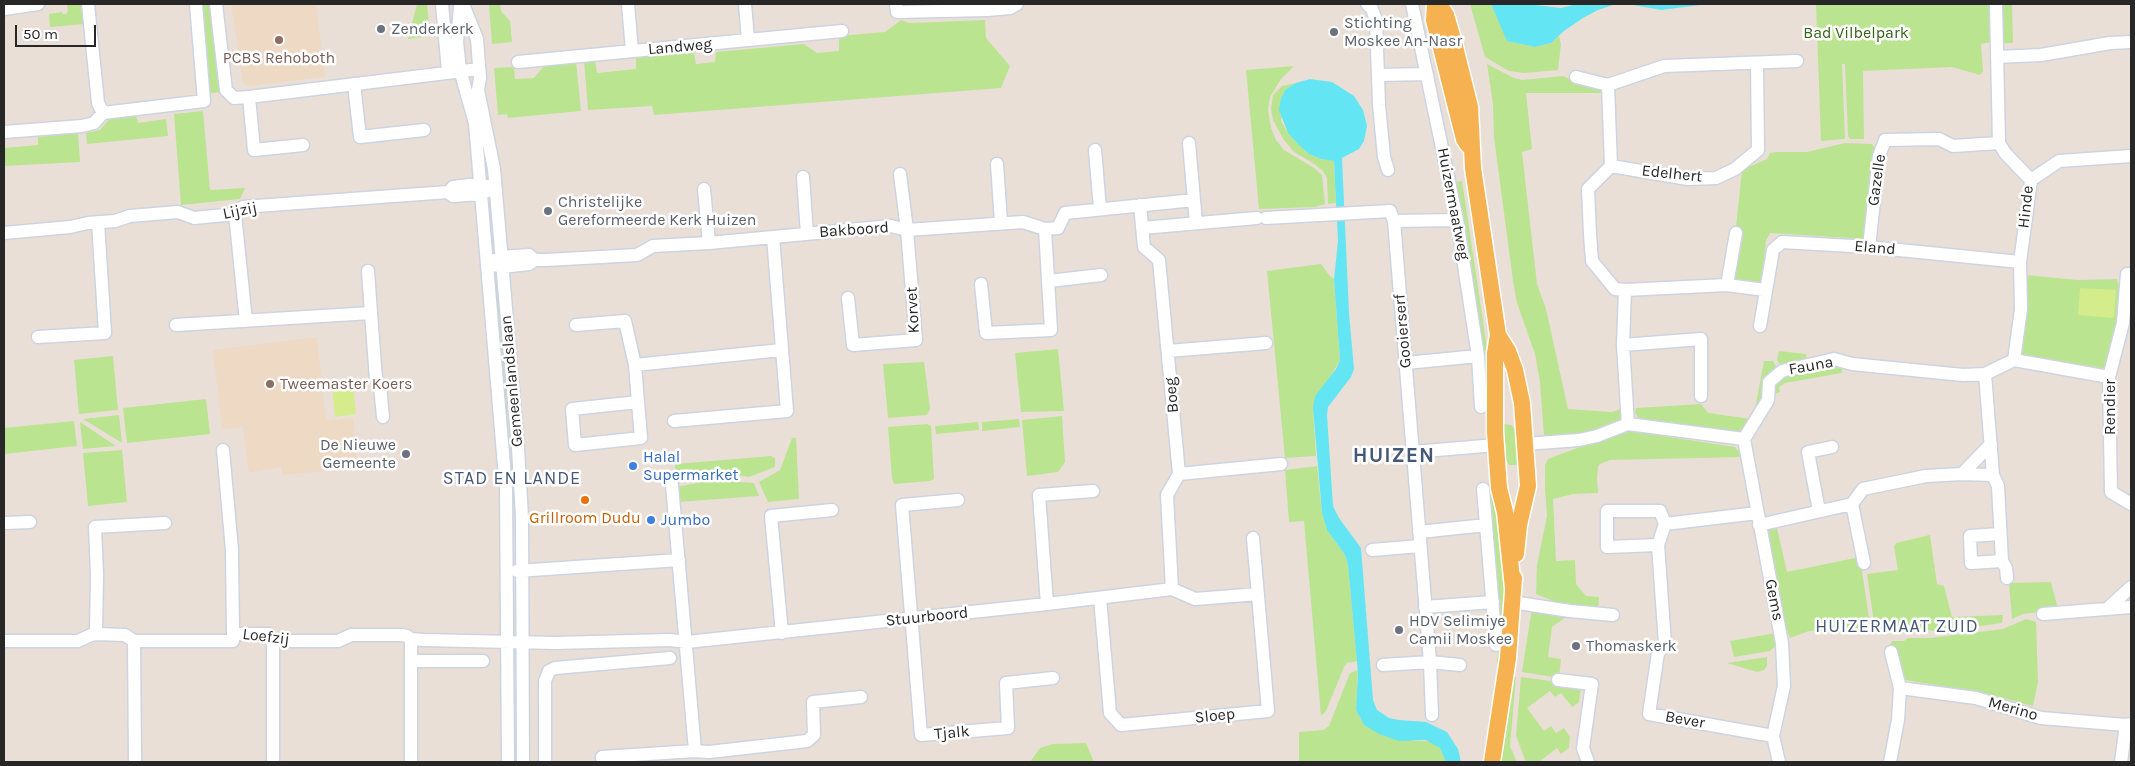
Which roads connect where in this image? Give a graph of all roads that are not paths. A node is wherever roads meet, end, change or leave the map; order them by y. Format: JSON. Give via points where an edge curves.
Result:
{"nodes":[{"id":1,"x":38,"y":4,"type":"edge"},
{"id":2,"x":88,"y":4,"type":"edge"},
{"id":3,"x":196,"y":4,"type":"edge"},
{"id":4,"x":216,"y":4,"type":"edge"},
{"id":5,"x":442,"y":4,"type":"edge"},
{"id":6,"x":462,"y":4,"type":"edge"},
{"id":7,"x":628,"y":4,"type":"edge"},
{"id":8,"x":745,"y":4,"type":"edge"},
{"id":9,"x":1017,"y":4,"type":"edge"},
{"id":10,"x":1367,"y":4,"type":"edge"},
{"id":11,"x":1412,"y":4,"type":"edge"},
{"id":12,"x":1435,"y":4,"type":"edge"},
{"id":13,"x":1439,"y":4,"type":"edge"},
{"id":14,"x":1996,"y":4,"type":"edge"},
{"id":15,"x":896,"y":8,"type":"edge"},
{"id":16,"x":4,"y":9,"type":"edge"},
{"id":17,"x":842,"y":32,"type":"dead end"},
{"id":18,"x":748,"y":40,"type":"junction"},
{"id":19,"x":2131,"y":42,"type":"edge"},
{"id":20,"x":632,"y":51,"type":"junction"},
{"id":21,"x":1997,"y":57,"type":"junction"},
{"id":22,"x":1797,"y":61,"type":"dead end"},
{"id":23,"x":518,"y":62,"type":"dead end"},
{"id":24,"x":1757,"y":64,"type":"junction"},
{"id":25,"x":479,"y":68,"type":"junction"},
{"id":26,"x":454,"y":71,"type":"junction"},
{"id":27,"x":1427,"y":74,"type":"junction"},
{"id":28,"x":1378,"y":75,"type":"junction"},
{"id":29,"x":1576,"y":77,"type":"dead end"},
{"id":30,"x":354,"y":84,"type":"junction"},
{"id":31,"x":1608,"y":85,"type":"junction"},
{"id":32,"x":249,"y":97,"type":"junction"},
{"id":33,"x":103,"y":113,"type":"junction"},
{"id":34,"x":424,"y":130,"type":"dead end"},
{"id":35,"x":4,"y":132,"type":"edge"},
{"id":36,"x":1189,"y":143,"type":"dead end"},
{"id":37,"x":1999,"y":143,"type":"junction"},
{"id":38,"x":303,"y":145,"type":"dead end"},
{"id":39,"x":1095,"y":150,"type":"dead end"},
{"id":40,"x":1472,"y":151,"type":"junction"},
{"id":41,"x":2131,"y":156,"type":"edge"},
{"id":42,"x":997,"y":164,"type":"dead end"},
{"id":43,"x":1611,"y":166,"type":"junction"},
{"id":44,"x":1388,"y":170,"type":"dead end"},
{"id":45,"x":900,"y":174,"type":"dead end"},
{"id":46,"x":803,"y":176,"type":"dead end"},
{"id":47,"x":2031,"y":180,"type":"junction"},
{"id":48,"x":495,"y":188,"type":"junction"},
{"id":49,"x":480,"y":189,"type":"junction"},
{"id":50,"x":704,"y":189,"type":"dead end"},
{"id":51,"x":1194,"y":200,"type":"junction"},
{"id":52,"x":1140,"y":205,"type":"junction"},
{"id":53,"x":1100,"y":209,"type":"junction"},
{"id":54,"x":235,"y":214,"type":"junction"},
{"id":55,"x":1392,"y":216,"type":"junction"},
{"id":56,"x":1457,"y":220,"type":"junction"},
{"id":57,"x":98,"y":222,"type":"junction"},
{"id":58,"x":1001,"y":222,"type":"junction"},
{"id":59,"x":1196,"y":223,"type":"junction"},
{"id":60,"x":1142,"y":228,"type":"junction"},
{"id":61,"x":1044,"y":229,"type":"junction"},
{"id":62,"x":908,"y":230,"type":"junction"},
{"id":63,"x":4,"y":233,"type":"edge"},
{"id":64,"x":1736,"y":233,"type":"dead end"},
{"id":65,"x":807,"y":234,"type":"junction"},
{"id":66,"x":773,"y":237,"type":"junction"},
{"id":67,"x":709,"y":243,"type":"junction"},
{"id":68,"x":1868,"y":247,"type":"junction"},
{"id":69,"x":502,"y":262,"type":"junction"},
{"id":70,"x":2020,"y":262,"type":"junction"},
{"id":71,"x":486,"y":264,"type":"junction"},
{"id":72,"x":368,"y":271,"type":"dead end"},
{"id":73,"x":2131,"y":274,"type":"edge"},
{"id":74,"x":1101,"y":275,"type":"dead end"},
{"id":75,"x":1049,"y":281,"type":"junction"},
{"id":76,"x":981,"y":284,"type":"dead end"},
{"id":77,"x":1727,"y":285,"type":"junction"},
{"id":78,"x":1625,"y":290,"type":"junction"},
{"id":79,"x":1765,"y":290,"type":"junction"},
{"id":80,"x":848,"y":298,"type":"dead end"},
{"id":81,"x":371,"y":313,"type":"junction"},
{"id":82,"x":246,"y":321,"type":"junction"},
{"id":83,"x":176,"y":325,"type":"dead end"},
{"id":84,"x":576,"y":325,"type":"dead end"},
{"id":85,"x":1760,"y":326,"type":"dead end"},
{"id":86,"x":1498,"y":335,"type":"junction"},
{"id":87,"x":38,"y":337,"type":"dead end"},
{"id":88,"x":1266,"y":343,"type":"dead end"},
{"id":89,"x":1623,"y":345,"type":"junction"},
{"id":90,"x":781,"y":350,"type":"junction"},
{"id":91,"x":1168,"y":351,"type":"junction"},
{"id":92,"x":1478,"y":356,"type":"junction"},
{"id":93,"x":2014,"y":360,"type":"junction"},
{"id":94,"x":1406,"y":363,"type":"junction"},
{"id":95,"x":635,"y":365,"type":"junction"},
{"id":96,"x":1985,"y":374,"type":"junction"},
{"id":97,"x":2109,"y":378,"type":"junction"},
{"id":98,"x":1701,"y":396,"type":"dead end"},
{"id":99,"x":638,"y":402,"type":"junction"},
{"id":100,"x":1487,"y":411,"type":"junction"},
{"id":101,"x":1522,"y":415,"type":"junction"},
{"id":102,"x":382,"y":417,"type":"dead end"},
{"id":103,"x":674,"y":422,"type":"dead end"},
{"id":104,"x":1628,"y":424,"type":"junction"},
{"id":105,"x":1744,"y":439,"type":"junction"},
{"id":106,"x":1525,"y":444,"type":"junction"},
{"id":107,"x":1991,"y":444,"type":"junction"},
{"id":108,"x":1496,"y":445,"type":"junction"},
{"id":109,"x":1832,"y":447,"type":"dead end"},
{"id":110,"x":223,"y":450,"type":"dead end"},
{"id":111,"x":1413,"y":452,"type":"junction"},
{"id":112,"x":1282,"y":464,"type":"dead end"},
{"id":113,"x":1526,"y":473,"type":"junction"},
{"id":114,"x":1179,"y":474,"type":"junction"},
{"id":115,"x":1498,"y":474,"type":"junction"},
{"id":116,"x":1962,"y":474,"type":"junction"},
{"id":117,"x":1993,"y":475,"type":"junction"},
{"id":118,"x":672,"y":485,"type":"dead end"},
{"id":119,"x":1484,"y":490,"type":"dead end"},
{"id":120,"x":1093,"y":491,"type":"dead end"},
{"id":121,"x":958,"y":500,"type":"dead end"},
{"id":122,"x":1852,"y":504,"type":"junction"},
{"id":123,"x":2131,"y":504,"type":"edge"},
{"id":124,"x":832,"y":510,"type":"dead end"},
{"id":125,"x":1819,"y":511,"type":"junction"},
{"id":126,"x":1758,"y":519,"type":"junction"},
{"id":127,"x":30,"y":522,"type":"dead end"},
{"id":128,"x":4,"y":523,"type":"edge"},
{"id":129,"x":165,"y":523,"type":"dead end"},
{"id":130,"x":1665,"y":524,"type":"junction"},
{"id":131,"x":1486,"y":525,"type":"junction"},
{"id":132,"x":1419,"y":532,"type":"junction"},
{"id":133,"x":2000,"y":534,"type":"junction"},
{"id":134,"x":1253,"y":538,"type":"dead end"},
{"id":135,"x":1658,"y":545,"type":"junction"},
{"id":136,"x":1420,"y":546,"type":"junction"},
{"id":137,"x":1372,"y":550,"type":"dead end"},
{"id":138,"x":679,"y":560,"type":"junction"},
{"id":139,"x":2002,"y":561,"type":"junction"},
{"id":140,"x":1864,"y":562,"type":"dead end"},
{"id":141,"x":523,"y":569,"type":"junction"},
{"id":142,"x":507,"y":573,"type":"junction"},
{"id":143,"x":2007,"y":578,"type":"dead end"},
{"id":144,"x":2131,"y":587,"type":"edge"},
{"id":145,"x":1172,"y":588,"type":"junction"},
{"id":146,"x":1258,"y":594,"type":"junction"},
{"id":147,"x":1512,"y":595,"type":"junction"},
{"id":148,"x":1100,"y":598,"type":"junction"},
{"id":149,"x":1493,"y":602,"type":"junction"},
{"id":150,"x":1047,"y":604,"type":"junction"},
{"id":151,"x":1425,"y":607,"type":"junction"},
{"id":152,"x":2131,"y":607,"type":"edge"},
{"id":153,"x":2107,"y":609,"type":"junction"},
{"id":154,"x":2043,"y":614,"type":"dead end"},
{"id":155,"x":1613,"y":615,"type":"dead end"},
{"id":156,"x":911,"y":619,"type":"junction"},
{"id":157,"x":782,"y":632,"type":"junction"},
{"id":158,"x":96,"y":634,"type":"junction"},
{"id":159,"x":233,"y":634,"type":"junction"},
{"id":160,"x":411,"y":639,"type":"junction"},
{"id":161,"x":4,"y":641,"type":"edge"},
{"id":162,"x":134,"y":641,"type":"junction"},
{"id":163,"x":273,"y":641,"type":"junction"},
{"id":164,"x":508,"y":641,"type":"junction"},
{"id":165,"x":523,"y":642,"type":"junction"},
{"id":166,"x":594,"y":642,"type":"junction"},
{"id":167,"x":687,"y":642,"type":"junction"},
{"id":168,"x":1496,"y":644,"type":"dead end"},
{"id":169,"x":1891,"y":652,"type":"dead end"},
{"id":170,"x":670,"y":658,"type":"dead end"},
{"id":171,"x":411,"y":661,"type":"junction"},
{"id":172,"x":483,"y":661,"type":"dead end"},
{"id":173,"x":1430,"y":662,"type":"junction"},
{"id":174,"x":596,"y":664,"type":"junction"},
{"id":175,"x":1383,"y":665,"type":"dead end"},
{"id":176,"x":1460,"y":666,"type":"dead end"},
{"id":177,"x":1053,"y":678,"type":"dead end"},
{"id":178,"x":1558,"y":680,"type":"dead end"},
{"id":179,"x":1900,"y":688,"type":"junction"},
{"id":180,"x":861,"y":697,"type":"dead end"},
{"id":181,"x":1432,"y":715,"type":"dead end"},
{"id":182,"x":2129,"y":724,"type":"edge"},
{"id":183,"x":1773,"y":736,"type":"junction"},
{"id":184,"x":695,"y":752,"type":"junction"},
{"id":185,"x":709,"y":757,"type":"edge"},
{"id":186,"x":135,"y":762,"type":"edge"},
{"id":187,"x":273,"y":762,"type":"edge"},
{"id":188,"x":411,"y":762,"type":"edge"},
{"id":189,"x":508,"y":762,"type":"edge"},
{"id":190,"x":523,"y":762,"type":"edge"},
{"id":191,"x":544,"y":762,"type":"edge"},
{"id":192,"x":602,"y":762,"type":"edge"},
{"id":193,"x":1492,"y":762,"type":"edge"},
{"id":194,"x":1588,"y":762,"type":"edge"},
{"id":195,"x":1779,"y":762,"type":"edge"},
{"id":196,"x":1890,"y":762,"type":"edge"},
{"id":197,"x":2121,"y":762,"type":"edge"}],
"edges":[{"from":1,"to":16,"type":"street"},
{"from":2,"to":33,"type":"street","via":[[98,103]]},
{"from":3,"to":33,"type":"street","via":[[204,101]]},
{"from":4,"to":32,"type":"street","via":[[226,90],[234,98]]},
{"from":5,"to":26,"type":"street"},
{"from":6,"to":25,"type":"street","name":"Gemeenlandslaan","via":[[476,39]]},
{"from":6,"to":26,"type":"street","name":"Gemeenlandslaan"},
{"from":7,"to":20,"type":"street"},
{"from":8,"to":18,"type":"street"},
{"from":9,"to":15,"type":"street","via":[[1002,9]]},
{"from":10,"to":28,"type":"street","via":[[1376,20]]},
{"from":11,"to":27,"type":"street","name":"Huizermaatweg"},
{"from":12,"to":40,"type":"main road","name":"Huizermaatweg","via":[[1434,20],[1464,139]]},
{"from":13,"to":40,"type":"main road","name":"Huizermaatweg","via":[[1446,15],[1470,107]]},
{"from":14,"to":21,"type":"street"},
{"from":17,"to":18,"type":"street","name":"Landweg"},
{"from":18,"to":20,"type":"street","name":"Landweg"},
{"from":19,"to":21,"type":"street"},
{"from":20,"to":23,"type":"street","name":"Landweg"},
{"from":21,"to":37,"type":"street"},
{"from":22,"to":24,"type":"street"},
{"from":24,"to":31,"type":"street","via":[[1664,66]]},
{"from":24,"to":43,"type":"street","name":"Edelhert","via":[[1758,150],[1735,169],[1716,178],[1688,179]]},
{"from":25,"to":26,"type":"street"},
{"from":25,"to":48,"type":"street","name":"Gemeenlandslaan","via":[[478,90]]},
{"from":26,"to":30,"type":"street"},
{"from":26,"to":49,"type":"street","name":"Gemeenlandslaan","via":[[473,114]]},
{"from":27,"to":28,"type":"street"},
{"from":27,"to":56,"type":"street","name":"Huizermaatweg"},
{"from":28,"to":44,"type":"street","via":[[1384,157]]},
{"from":29,"to":31,"type":"street"},
{"from":30,"to":32,"type":"street"},
{"from":30,"to":34,"type":"street","via":[[360,137]]},
{"from":31,"to":43,"type":"street"},
{"from":32,"to":38,"type":"street","via":[[254,150]]},
{"from":33,"to":35,"type":"street","via":[[94,123],[82,126]]},
{"from":36,"to":51,"type":"street"},
{"from":37,"to":47,"type":"street","name":"Hinde"},
{"from":37,"to":68,"type":"street","name":"Gazelle","via":[[1953,146],[1939,139],[1884,140],[1879,156]]},
{"from":39,"to":53,"type":"street"},
{"from":40,"to":86,"type":"main road","name":"Huizermaatweg"},
{"from":41,"to":47,"type":"street","via":[[2059,161]]},
{"from":42,"to":58,"type":"street"},
{"from":43,"to":78,"type":"street","via":[[1588,189],[1592,261],[1615,289]]},
{"from":45,"to":62,"type":"street"},
{"from":46,"to":65,"type":"street"},
{"from":47,"to":70,"type":"street","name":"Hinde"},
{"from":48,"to":49,"type":"street","name":"Lijzij"},
{"from":48,"to":69,"type":"street","name":"Gemeenlandslaan"},
{"from":49,"to":54,"type":"street","name":"Lijzij","via":[[453,196],[448,192],[243,207]]},
{"from":49,"to":71,"type":"street","name":"Gemeenlandslaan"},
{"from":50,"to":67,"type":"street"},
{"from":51,"to":52,"type":"street"},
{"from":51,"to":59,"type":"street"},
{"from":52,"to":53,"type":"street"},
{"from":52,"to":60,"type":"street","name":"Boeg"},
{"from":53,"to":61,"type":"street","via":[[1065,213],[1058,228]]},
{"from":54,"to":57,"type":"street","name":"Lijzij","via":[[194,218],[178,212]]},
{"from":54,"to":82,"type":"street"},
{"from":55,"to":56,"type":"street"},
{"from":55,"to":59,"type":"street","via":[[1340,214]]},
{"from":55,"to":94,"type":"street","name":"Gooierserf"},
{"from":56,"to":92,"type":"street","name":"Huizermaatweg"},
{"from":57,"to":63,"type":"street","name":"Lijzij"},
{"from":57,"to":87,"type":"street","via":[[105,333]]},
{"from":58,"to":61,"type":"street","name":"Bakboord","via":[[1023,222]]},
{"from":58,"to":62,"type":"street","name":"Bakboord"},
{"from":59,"to":60,"type":"street"},
{"from":60,"to":91,"type":"street","name":"Boeg","via":[[1144,247],[1159,260]]},
{"from":61,"to":75,"type":"street"},
{"from":62,"to":65,"type":"street","name":"Bakboord","via":[[891,226]]},
{"from":62,"to":80,"type":"street","name":"Korvet","via":[[916,340],[853,345]]},
{"from":64,"to":77,"type":"street"},
{"from":65,"to":66,"type":"street","name":"Bakboord"},
{"from":66,"to":67,"type":"street","name":"Bakboord"},
{"from":66,"to":90,"type":"street"},
{"from":67,"to":69,"type":"street","name":"Bakboord","via":[[651,246],[639,254],[546,260],[535,260],[529,255]]},
{"from":68,"to":70,"type":"street","name":"Eland"},
{"from":68,"to":79,"type":"street","name":"Eland","via":[[1782,242],[1774,250]]},
{"from":69,"to":71,"type":"street","name":"Bakboord"},
{"from":69,"to":141,"type":"street","name":"Gemeenlandslaan","via":[[521,484]]},
{"from":70,"to":93,"type":"street","name":"Hinde","via":[[2021,309]]},
{"from":71,"to":142,"type":"street","name":"Gemeenlandslaan","via":[[506,489]]},
{"from":72,"to":81,"type":"street"},
{"from":73,"to":97,"type":"street","name":"Rendier","via":[[2127,274],[2123,323]]},
{"from":74,"to":75,"type":"street"},
{"from":75,"to":76,"type":"street","via":[[1051,330],[1011,333],[986,333]]},
{"from":77,"to":78,"type":"street"},
{"from":77,"to":79,"type":"street"},
{"from":78,"to":89,"type":"street"},
{"from":79,"to":85,"type":"street","name":"Eland"},
{"from":81,"to":82,"type":"street"},
{"from":81,"to":102,"type":"street"},
{"from":82,"to":83,"type":"street"},
{"from":84,"to":95,"type":"street","via":[[625,321]]},
{"from":86,"to":100,"type":"main road","name":"Huizermaatweg"},
{"from":86,"to":101,"type":"main road","name":"Huizermaatweg","via":[[1515,370]]},
{"from":88,"to":91,"type":"street"},
{"from":89,"to":98,"type":"street","via":[[1701,339]]},
{"from":89,"to":104,"type":"street"},
{"from":90,"to":95,"type":"street"},
{"from":90,"to":103,"type":"street","via":[[787,411]]},
{"from":91,"to":114,"type":"street","name":"Boeg"},
{"from":92,"to":94,"type":"street"},
{"from":92,"to":100,"type":"street","name":"Huizermaatweg"},
{"from":93,"to":96,"type":"street","name":"Fauna"},
{"from":93,"to":97,"type":"street"},
{"from":94,"to":111,"type":"street","name":"Gooierserf"},
{"from":95,"to":99,"type":"street"},
{"from":96,"to":105,"type":"street","name":"Fauna","via":[[1963,375],[1852,364],[1834,359],[1782,371],[1769,382],[1768,400]]},
{"from":96,"to":107,"type":"street"},
{"from":97,"to":123,"type":"street","name":"Rendier","via":[[2110,492]]},
{"from":99,"to":99,"type":"street","via":[[641,438],[575,445],[572,408]]},
{"from":100,"to":101,"type":"main road"},
{"from":100,"to":108,"type":"main road","name":"Huizermaatweg"},
{"from":101,"to":106,"type":"main road","name":"Huizermaatweg"},
{"from":104,"to":105,"type":"street"},
{"from":104,"to":106,"type":"street","via":[[1579,440]]},
{"from":105,"to":126,"type":"street","name":"Gems"},
{"from":106,"to":113,"type":"main road","name":"Huizermaatweg"},
{"from":107,"to":116,"type":"street"},
{"from":107,"to":117,"type":"street"},
{"from":108,"to":111,"type":"street"},
{"from":108,"to":115,"type":"main road","name":"Huizermaatweg"},
{"from":109,"to":125,"type":"street","via":[[1808,452]]},
{"from":110,"to":159,"type":"street","via":[[232,550]]},
{"from":111,"to":132,"type":"street","name":"Gooierserf"},
{"from":112,"to":114,"type":"street"},
{"from":113,"to":115,"type":"main road","via":[[1512,478]]},
{"from":113,"to":147,"type":"main road","name":"Huizermaatweg","via":[[1526,498],[1519,525]]},
{"from":114,"to":145,"type":"street","via":[[1167,495]]},
{"from":115,"to":147,"type":"main road","name":"Huizermaatweg","via":[[1505,512]]},
{"from":116,"to":117,"type":"street"},
{"from":116,"to":122,"type":"street","via":[[1926,476],[1863,489]]},
{"from":117,"to":133,"type":"street","via":[[1998,486]]},
{"from":118,"to":138,"type":"street"},
{"from":119,"to":131,"type":"street"},
{"from":120,"to":150,"type":"street","via":[[1039,495]]},
{"from":121,"to":156,"type":"street","via":[[902,505]]},
{"from":122,"to":125,"type":"street"},
{"from":122,"to":140,"type":"street"},
{"from":124,"to":157,"type":"street","via":[[771,516]]},
{"from":125,"to":126,"type":"street"},
{"from":126,"to":130,"type":"street"},
{"from":126,"to":183,"type":"street","name":"Gems","via":[[1782,643],[1784,686]]},
{"from":127,"to":128,"type":"street"},
{"from":129,"to":158,"type":"street","via":[[95,527],[98,575]]},
{"from":130,"to":135,"type":"street","name":"Bever"},
{"from":130,"to":135,"type":"street","via":[[1660,510],[1607,511],[1607,547]]},
{"from":131,"to":132,"type":"street"},
{"from":131,"to":149,"type":"street"},
{"from":132,"to":136,"type":"street","name":"Gooierserf"},
{"from":133,"to":139,"type":"street"},
{"from":133,"to":139,"type":"street","via":[[1970,536],[1971,563]]},
{"from":134,"to":146,"type":"street","name":"Sloep"},
{"from":135,"to":183,"type":"street","name":"Bever","via":[[1665,644],[1658,653],[1649,714]]},
{"from":136,"to":137,"type":"street"},
{"from":136,"to":151,"type":"street","name":"Gooierserf"},
{"from":138,"to":141,"type":"street"},
{"from":138,"to":167,"type":"street"},
{"from":139,"to":143,"type":"street"},
{"from":141,"to":142,"type":"street"},
{"from":141,"to":165,"type":"street","name":"Gemeenlandslaan"},
{"from":142,"to":164,"type":"street","name":"Gemeenlandslaan"},
{"from":144,"to":153,"type":"street"},
{"from":145,"to":146,"type":"street","via":[[1195,599]]},
{"from":145,"to":148,"type":"street","name":"Stuurboord"},
{"from":146,"to":148,"type":"street","name":"Sloep","via":[[1268,711],[1121,725],[1110,713]]},
{"from":147,"to":155,"type":"street","via":[[1570,611]]},
{"from":147,"to":193,"type":"main road","name":"Huizermaatweg","via":[[1508,658]]},
{"from":148,"to":150,"type":"street","name":"Stuurboord"},
{"from":149,"to":151,"type":"street"},
{"from":149,"to":168,"type":"street"},
{"from":150,"to":156,"type":"street","name":"Stuurboord"},
{"from":151,"to":173,"type":"street","name":"Gooierserf"},
{"from":152,"to":153,"type":"street"},
{"from":153,"to":154,"type":"street"},
{"from":156,"to":157,"type":"street","name":"Stuurboord"},
{"from":156,"to":177,"type":"street","name":"Tjalk","via":[[921,735],[1008,728],[1006,683]]},
{"from":157,"to":167,"type":"street","name":"Stuurboord"},
{"from":158,"to":161,"type":"street","name":"Loefzij","via":[[78,641]]},
{"from":158,"to":162,"type":"street","name":"Loefzij","via":[[125,635]]},
{"from":159,"to":162,"type":"street","name":"Loefzij","via":[[233,641]]},
{"from":159,"to":163,"type":"street","name":"Loefzij","via":[[269,634]]},
{"from":160,"to":163,"type":"street","name":"Loefzij","via":[[407,636],[351,635],[338,640]]},
{"from":160,"to":164,"type":"street","name":"Loefzij"},
{"from":160,"to":171,"type":"street"},
{"from":162,"to":186,"type":"street"},
{"from":163,"to":187,"type":"street"},
{"from":164,"to":165,"type":"street","name":"Stuurboord"},
{"from":164,"to":189,"type":"street","name":"Gemeenlandslaan"},
{"from":165,"to":166,"type":"street","name":"Stuurboord"},
{"from":165,"to":190,"type":"street","name":"Gemeenlandslaan"},
{"from":166,"to":167,"type":"street","name":"Stuurboord"},
{"from":166,"to":174,"type":"street"},
{"from":167,"to":184,"type":"street"},
{"from":169,"to":179,"type":"street"},
{"from":170,"to":174,"type":"street"},
{"from":171,"to":172,"type":"street"},
{"from":171,"to":188,"type":"street"},
{"from":173,"to":175,"type":"street"},
{"from":173,"to":176,"type":"street"},
{"from":173,"to":181,"type":"street","name":"Gooierserf"},
{"from":174,"to":191,"type":"street","via":[[555,668],[545,675]]},
{"from":178,"to":194,"type":"street","via":[[1592,684],[1583,748]]},
{"from":179,"to":182,"type":"street","name":"Merino","via":[[1976,698],[2042,718]]},
{"from":179,"to":196,"type":"street"},
{"from":180,"to":185,"type":"street","via":[[812,702],[814,735],[807,741]]},
{"from":182,"to":197,"type":"street"},
{"from":183,"to":195,"type":"street","name":"Gems"},
{"from":184,"to":185,"type":"street"},
{"from":184,"to":192,"type":"street","via":[[602,758]]}]}
